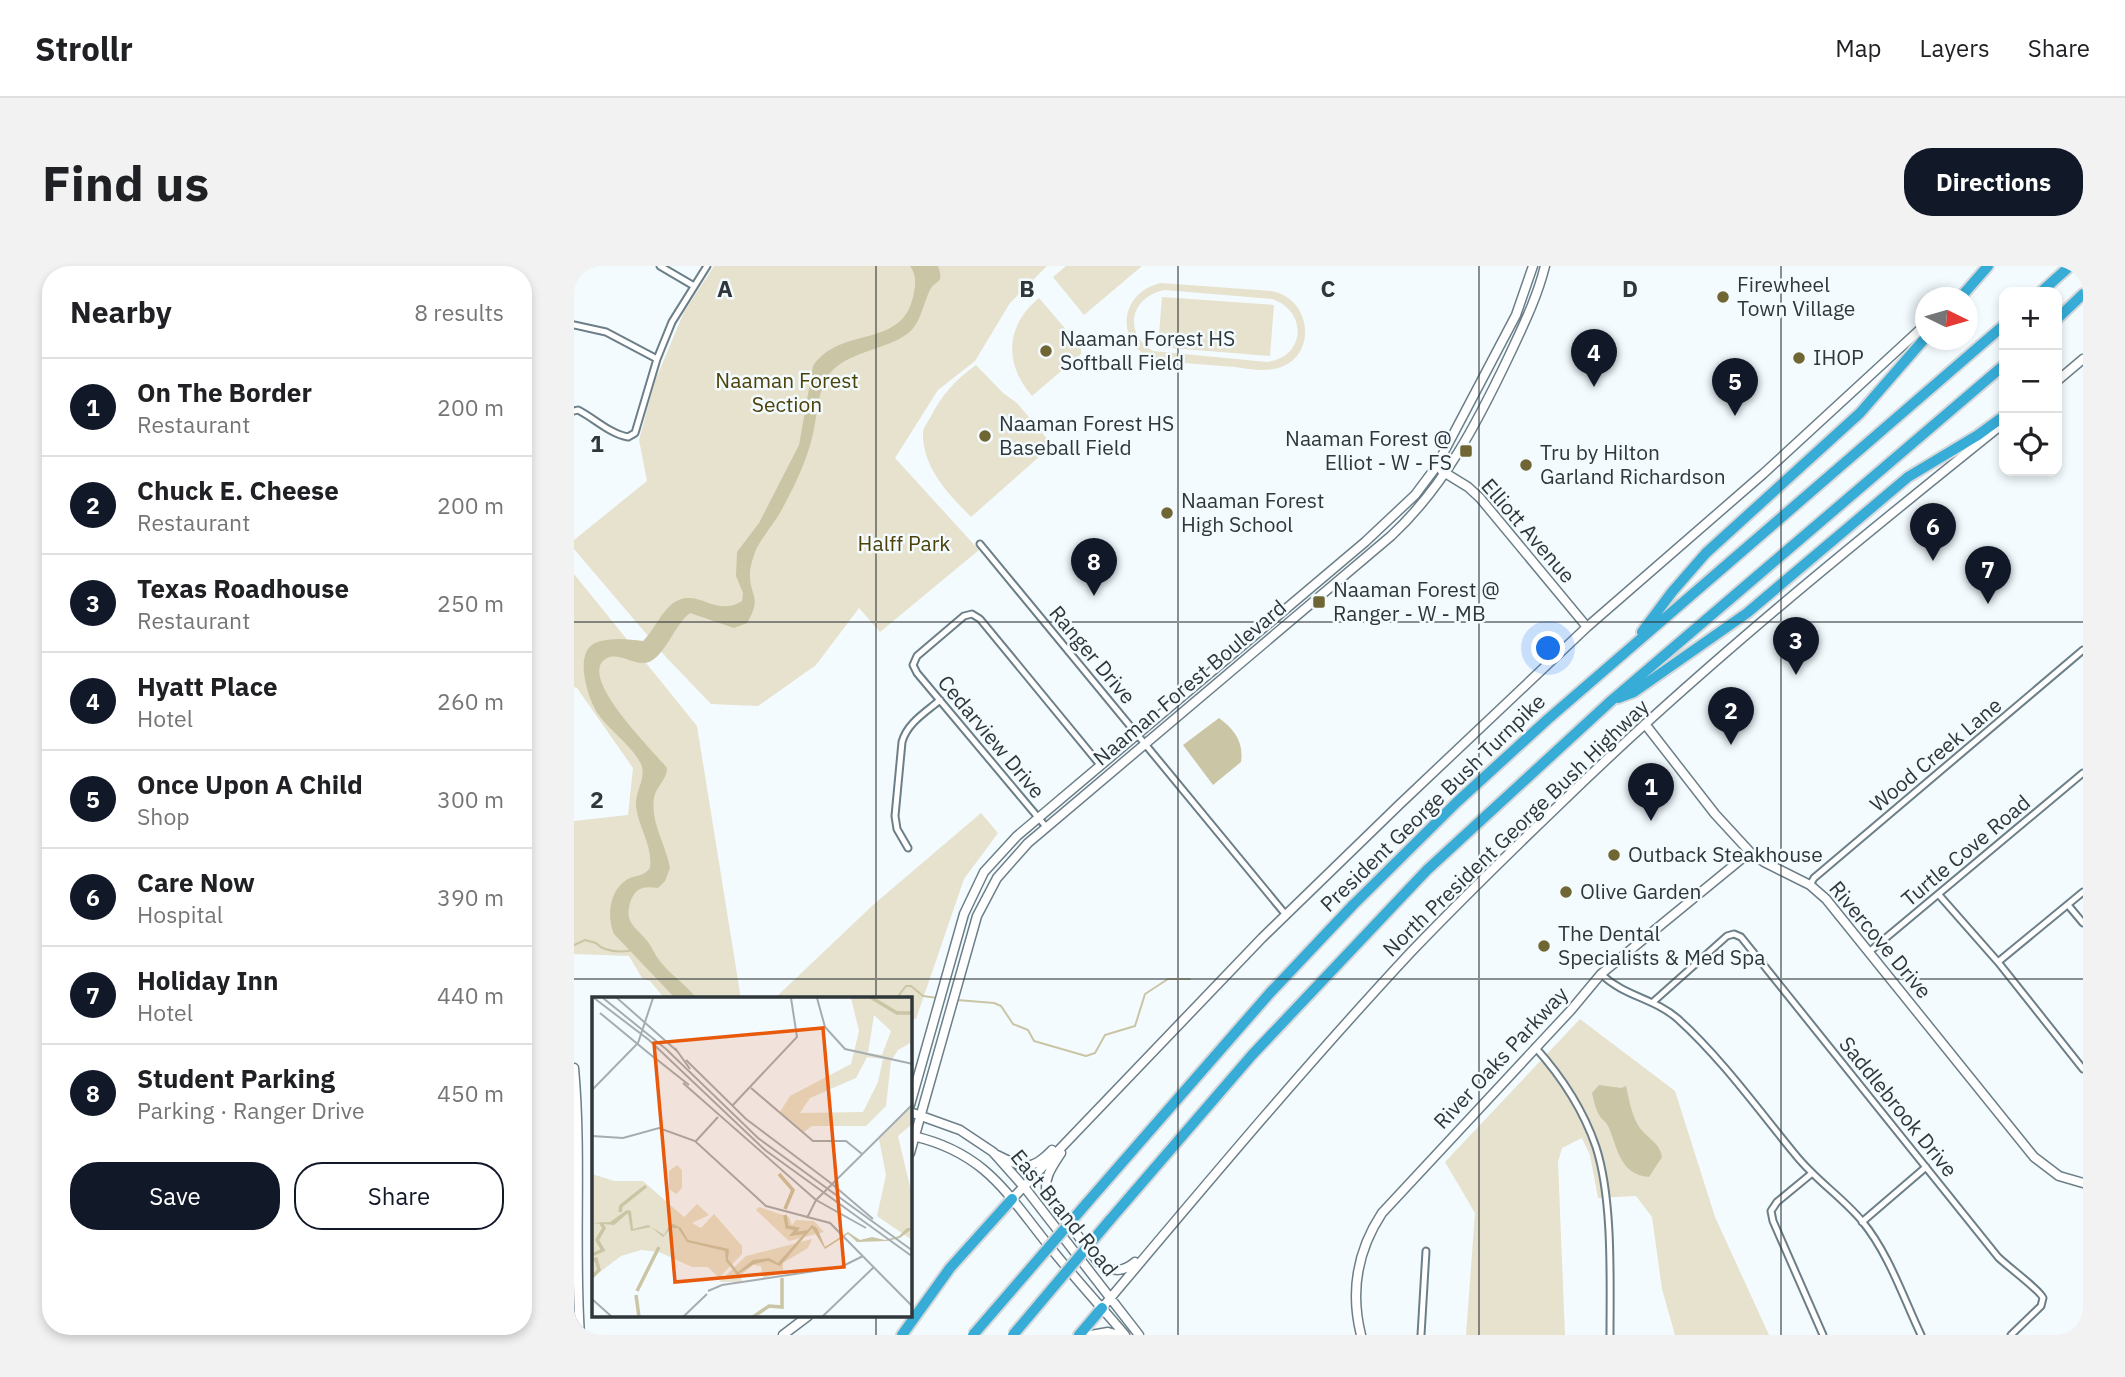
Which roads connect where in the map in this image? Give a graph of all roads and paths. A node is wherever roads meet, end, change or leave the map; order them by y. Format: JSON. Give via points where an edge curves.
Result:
{"nodes":[{"id":1,"x":660,"y":266,"type":"edge"},
{"id":2,"x":707,"y":266,"type":"edge"},
{"id":3,"x":1533,"y":266,"type":"edge"},
{"id":4,"x":1545,"y":266,"type":"edge"},
{"id":5,"x":1988,"y":266,"type":"edge"},
{"id":6,"x":2070,"y":266,"type":"edge"},
{"id":7,"x":694,"y":286,"type":"junction"},
{"id":8,"x":1965,"y":287,"type":"edge"},
{"id":9,"x":1970,"y":287,"type":"edge"},
{"id":10,"x":2047,"y":287,"type":"edge"},
{"id":11,"x":2083,"y":294,"type":"edge"},
{"id":12,"x":2062,"y":314,"type":"edge"},
{"id":13,"x":574,"y":325,"type":"edge"},
{"id":14,"x":1999,"y":329,"type":"edge"},
{"id":15,"x":1915,"y":334,"type":"edge"},
{"id":16,"x":1915,"y":350,"type":"edge"},
{"id":17,"x":657,"y":359,"type":"junction"},
{"id":18,"x":2083,"y":359,"type":"edge"},
{"id":19,"x":1491,"y":364,"type":"junction"},
{"id":20,"x":1999,"y":369,"type":"edge"},
{"id":21,"x":2062,"y":377,"type":"edge"},
{"id":22,"x":1495,"y":387,"type":"junction"},
{"id":23,"x":574,"y":411,"type":"edge"},
{"id":24,"x":1999,"y":420,"type":"edge"},
{"id":25,"x":1999,"y":427,"type":"edge"},
{"id":26,"x":1436,"y":467,"type":"junction"},
{"id":27,"x":1446,"y":473,"type":"junction"},
{"id":28,"x":980,"y":544,"type":"dead end"},
{"id":29,"x":1364,"y":544,"type":"junction"},
{"id":30,"x":1370,"y":553,"type":"junction"},
{"id":31,"x":1587,"y":627,"type":"junction"},
{"id":32,"x":1630,"y":648,"type":"junction"},
{"id":33,"x":2083,"y":650,"type":"edge"},
{"id":34,"x":940,"y":700,"type":"junction"},
{"id":35,"x":1612,"y":700,"type":"junction"},
{"id":36,"x":1645,"y":724,"type":"junction"},
{"id":37,"x":1139,"y":735,"type":"junction"},
{"id":38,"x":1147,"y":744,"type":"junction"},
{"id":39,"x":1101,"y":766,"type":"junction"},
{"id":40,"x":2083,"y":773,"type":"edge"},
{"id":41,"x":1039,"y":818,"type":"junction"},
{"id":42,"x":1046,"y":828,"type":"junction"},
{"id":43,"x":908,"y":848,"type":"dead end"},
{"id":44,"x":1750,"y":852,"type":"junction"},
{"id":45,"x":1810,"y":885,"type":"junction"},
{"id":46,"x":2083,"y":892,"type":"edge"},
{"id":47,"x":1939,"y":895,"type":"junction"},
{"id":48,"x":2068,"y":905,"type":"junction"},
{"id":49,"x":965,"y":912,"type":"junction"},
{"id":50,"x":1286,"y":915,"type":"junction"},
{"id":51,"x":977,"y":916,"type":"junction"},
{"id":52,"x":2083,"y":923,"type":"edge"},
{"id":53,"x":1869,"y":952,"type":"junction"},
{"id":54,"x":1998,"y":962,"type":"junction"},
{"id":55,"x":1601,"y":974,"type":"junction"},
{"id":56,"x":1653,"y":1002,"type":"junction"},
{"id":57,"x":1535,"y":1047,"type":"junction"},
{"id":58,"x":574,"y":1068,"type":"edge"},
{"id":59,"x":2083,"y":1069,"type":"edge"},
{"id":60,"x":575,"y":1090,"type":"edge"},
{"id":61,"x":912,"y":1098,"type":"edge"},
{"id":62,"x":912,"y":1113,"type":"edge"},
{"id":63,"x":921,"y":1115,"type":"junction"},
{"id":64,"x":1085,"y":1120,"type":"junction"},
{"id":65,"x":913,"y":1136,"type":"edge"},
{"id":66,"x":993,"y":1153,"type":"junction"},
{"id":67,"x":1926,"y":1167,"type":"junction"},
{"id":68,"x":1811,"y":1174,"type":"junction"},
{"id":69,"x":2083,"y":1183,"type":"edge"},
{"id":70,"x":1024,"y":1188,"type":"junction"},
{"id":71,"x":1012,"y":1199,"type":"junction"},
{"id":72,"x":1862,"y":1222,"type":"junction"},
{"id":73,"x":1152,"y":1246,"type":"junction"},
{"id":74,"x":1426,"y":1251,"type":"dead end"},
{"id":75,"x":1110,"y":1298,"type":"junction"},
{"id":76,"x":575,"y":1300,"type":"edge"},
{"id":77,"x":1102,"y":1308,"type":"junction"},
{"id":78,"x":805,"y":1318,"type":"edge"},
{"id":79,"x":580,"y":1335,"type":"edge"},
{"id":80,"x":783,"y":1335,"type":"edge"},
{"id":81,"x":902,"y":1335,"type":"edge"},
{"id":82,"x":973,"y":1335,"type":"edge"},
{"id":83,"x":1013,"y":1335,"type":"edge"},
{"id":84,"x":1079,"y":1335,"type":"edge"},
{"id":85,"x":1091,"y":1335,"type":"edge"},
{"id":86,"x":1119,"y":1335,"type":"edge"},
{"id":87,"x":1125,"y":1335,"type":"edge"},
{"id":88,"x":1139,"y":1335,"type":"edge"},
{"id":89,"x":1361,"y":1335,"type":"edge"},
{"id":90,"x":1421,"y":1335,"type":"edge"},
{"id":91,"x":1610,"y":1335,"type":"edge"},
{"id":92,"x":1823,"y":1335,"type":"edge"},
{"id":93,"x":1921,"y":1335,"type":"edge"},
{"id":94,"x":2011,"y":1335,"type":"edge"}],
"edges":[{"from":1,"to":7,"type":"street"},
{"from":2,"to":7,"type":"street"},
{"from":3,"to":19,"type":"main road","name":"Naaman Forest Boulevard","via":[[1516,315]]},
{"from":4,"to":22,"type":"main road","name":"Naaman Forest Boulevard","via":[[1530,315]]},
{"from":5,"to":8,"type":"main road"},
{"from":5,"to":9,"type":"highway"},
{"from":6,"to":10,"type":"highway"},
{"from":7,"to":17,"type":"street"},
{"from":11,"to":12,"type":"highway"},
{"from":13,"to":17,"type":"street","via":[[606,332]]},
{"from":14,"to":32,"type":"highway","name":"President George Bush Turnpike"},
{"from":15,"to":31,"type":"main road"},
{"from":16,"to":32,"type":"highway","via":[[1860,412],[1706,553]]},
{"from":17,"to":23,"type":"street","via":[[631,436],[621,436]]},
{"from":18,"to":21,"type":"main road"},
{"from":19,"to":22,"type":"main road"},
{"from":19,"to":26,"type":"main road","name":"Naaman Forest Boulevard"},
{"from":20,"to":35,"type":"highway"},
{"from":22,"to":27,"type":"main road","name":"Naaman Forest Boulevard"},
{"from":24,"to":35,"type":"highway","via":[[1908,477],[1725,629],[1634,692]]},
{"from":25,"to":36,"type":"main road","name":"North President George Bush Highway","via":[[1873,527]]},
{"from":26,"to":27,"type":"main road","name":"Elliott Avenue"},
{"from":26,"to":29,"type":"main road","name":"Naaman Forest Boulevard","via":[[1415,495]]},
{"from":27,"to":30,"type":"main road","name":"Naaman Forest Boulevard","via":[[1410,518]]},
{"from":27,"to":31,"type":"main road","name":"Elliott Avenue","via":[[1480,498]]},
{"from":28,"to":37,"type":"street","name":"Ranger Drive"},
{"from":29,"to":30,"type":"main road"},
{"from":29,"to":37,"type":"main road","name":"Naaman Forest Boulevard"},
{"from":30,"to":38,"type":"main road","name":"Naaman Forest Boulevard"},
{"from":31,"to":50,"type":"main road"},
{"from":32,"to":82,"type":"highway","name":"President George Bush Turnpike","bridge":true,"via":[[1493,768],[1343,914],[1252,1012]]},
{"from":33,"to":45,"type":"street","name":"Wood Creek Lane"},
{"from":34,"to":39,"type":"street","name":"Cedarview Drive","via":[[913,665],[917,656],[972,614]]},
{"from":34,"to":41,"type":"street","name":"Cedarview Drive"},
{"from":34,"to":43,"type":"street","via":[[904,732],[895,816]]},
{"from":35,"to":83,"type":"highway","bridge":true,"via":[[1427,870],[1252,1055]]},
{"from":36,"to":44,"type":"main road","name":"Rivercove Drive"},
{"from":36,"to":73,"type":"main road","name":"North President George Bush Highway","via":[[1411,953]]},
{"from":37,"to":38,"type":"street","name":"Ranger Drive"},
{"from":37,"to":39,"type":"main road","name":"Naaman Forest Boulevard"},
{"from":38,"to":42,"type":"main road","name":"Naaman Forest Boulevard"},
{"from":38,"to":50,"type":"street","name":"Ranger Drive"},
{"from":39,"to":41,"type":"main road","name":"Naaman Forest Boulevard"},
{"from":40,"to":47,"type":"street","name":"Turtle Cove Road"},
{"from":41,"to":42,"type":"street","name":"Cedarview Drive"},
{"from":41,"to":49,"type":"main road","name":"Naaman Forest Boulevard","via":[[995,859]]},
{"from":42,"to":51,"type":"main road","name":"Naaman Forest Boulevard","via":[[1009,862]]},
{"from":44,"to":45,"type":"main road","name":"Rivercove Drive"},
{"from":44,"to":55,"type":"main road","name":"River Oaks Parkway"},
{"from":45,"to":53,"type":"main road","name":"Rivercove Drive"},
{"from":46,"to":48,"type":"street"},
{"from":47,"to":53,"type":"street","name":"Turtle Cove Road"},
{"from":47,"to":54,"type":"street"},
{"from":48,"to":52,"type":"street"},
{"from":48,"to":54,"type":"street"},
{"from":49,"to":51,"type":"main road"},
{"from":49,"to":61,"type":"main road","name":"Naaman Forest Boulevard"},
{"from":50,"to":64,"type":"main road"},
{"from":51,"to":63,"type":"main road","name":"Naaman Forest Boulevard"},
{"from":53,"to":69,"type":"main road","name":"Rivercove Drive","via":[[2035,1157],[2059,1176]]},
{"from":54,"to":59,"type":"street"},
{"from":55,"to":56,"type":"street","via":[[1614,987]]},
{"from":55,"to":57,"type":"main road","name":"River Oaks Parkway"},
{"from":56,"to":67,"type":"street","name":"Saddlebrook Drive","via":[[1727,936],[1741,937]]},
{"from":56,"to":68,"type":"street","via":[[1702,1041]]},
{"from":57,"to":89,"type":"main road","name":"River Oaks Parkway","via":[[1372,1228],[1354,1294]]},
{"from":57,"to":91,"type":"street","via":[[1571,1094],[1597,1149],[1606,1210]]},
{"from":58,"to":60,"type":"main road"},
{"from":60,"to":76,"type":"main road"},
{"from":62,"to":63,"type":"main road","name":"East Brand Road"},
{"from":63,"to":65,"type":"main road","name":"Naaman Forest Boulevard"},
{"from":63,"to":66,"type":"main road","name":"East Brand Road","via":[[960,1130]]},
{"from":64,"to":66,"type":"main road","via":[[1037,1164],[1021,1166]]},
{"from":64,"to":70,"type":"main road"},
{"from":64,"to":73,"type":"main road","via":[[1048,1175],[1047,1195],[1106,1269],[1126,1268]]},
{"from":65,"to":71,"type":"main road","name":"East Brand Road","via":[[964,1154]]},
{"from":66,"to":70,"type":"main road","name":"East Brand Road"},
{"from":67,"to":72,"type":"street"},
{"from":67,"to":94,"type":"street","name":"Saddlebrook Drive","via":[[1998,1257],[2040,1290],[2041,1306]]},
{"from":68,"to":72,"type":"street"},
{"from":68,"to":92,"type":"street","via":[[1771,1211]]},
{"from":70,"to":71,"type":"main road"},
{"from":70,"to":75,"type":"main road","name":"East Brand Road"},
{"from":71,"to":77,"type":"main road","name":"East Brand Road"},
{"from":71,"to":81,"type":"highway","via":[[928,1296]]},
{"from":72,"to":93,"type":"street","via":[[1886,1258]]},
{"from":73,"to":75,"type":"main road","name":"North President George Bush Highway"},
{"from":74,"to":90,"type":"street"},
{"from":75,"to":77,"type":"main road","name":"North President George Bush Highway"},
{"from":75,"to":88,"type":"main road","name":"East Brand Road"},
{"from":76,"to":79,"type":"main road"},
{"from":77,"to":84,"type":"highway"},
{"from":77,"to":87,"type":"main road","name":"East Brand Road"},
{"from":78,"to":80,"type":"main road"},
{"from":85,"to":86,"type":"main road"}]}
